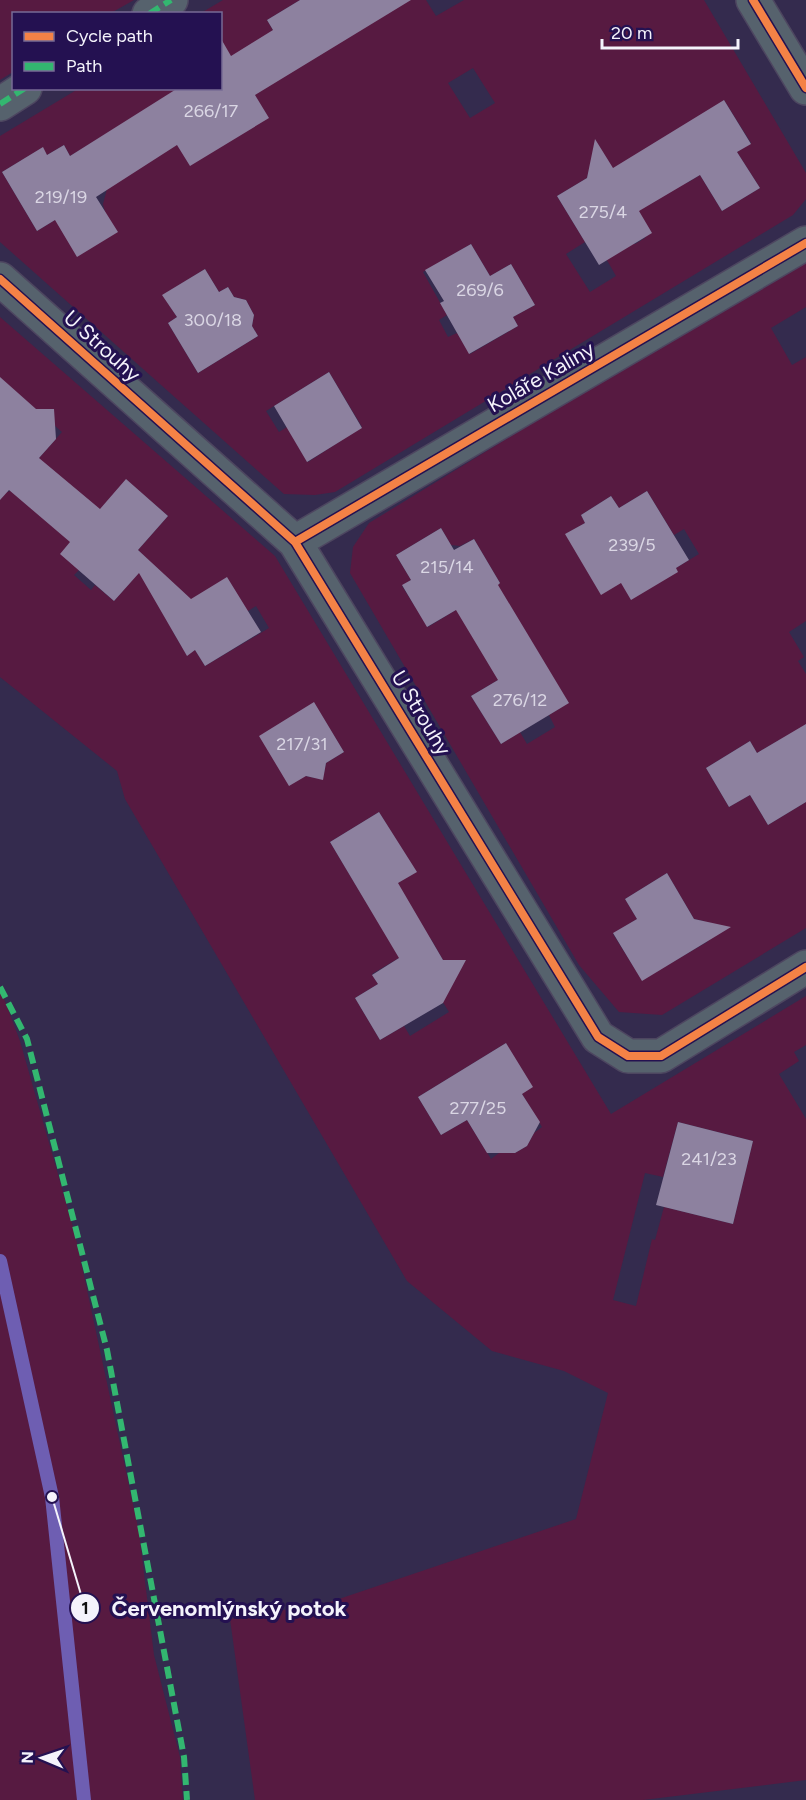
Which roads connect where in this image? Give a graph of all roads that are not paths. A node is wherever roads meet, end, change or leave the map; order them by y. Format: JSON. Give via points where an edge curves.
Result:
{"nodes":[{"id":1,"x":171,"y":0,"type":"edge"},
{"id":2,"x":753,"y":0,"type":"edge"},
{"id":3,"x":152,"y":12,"type":"edge"},
{"id":4,"x":806,"y":88,"type":"edge"},
{"id":5,"x":22,"y":90,"type":"edge"},
{"id":6,"x":0,"y":104,"type":"edge"},
{"id":7,"x":806,"y":243,"type":"edge"},
{"id":8,"x":0,"y":279,"type":"edge"},
{"id":9,"x":295,"y":542,"type":"junction"},
{"id":10,"x":806,"y":967,"type":"edge"}],
"edges":[{"from":1,"to":3,"type":"street"},
{"from":2,"to":4,"type":"street"},
{"from":5,"to":6,"type":"street"},
{"from":7,"to":9,"type":"street","name":"Koláře Kaliny"},
{"from":8,"to":9,"type":"street","name":"U Strouhy"},
{"from":9,"to":10,"type":"street","name":"U Strouhy","via":[[598,1037],[628,1056],[661,1056]]}]}
